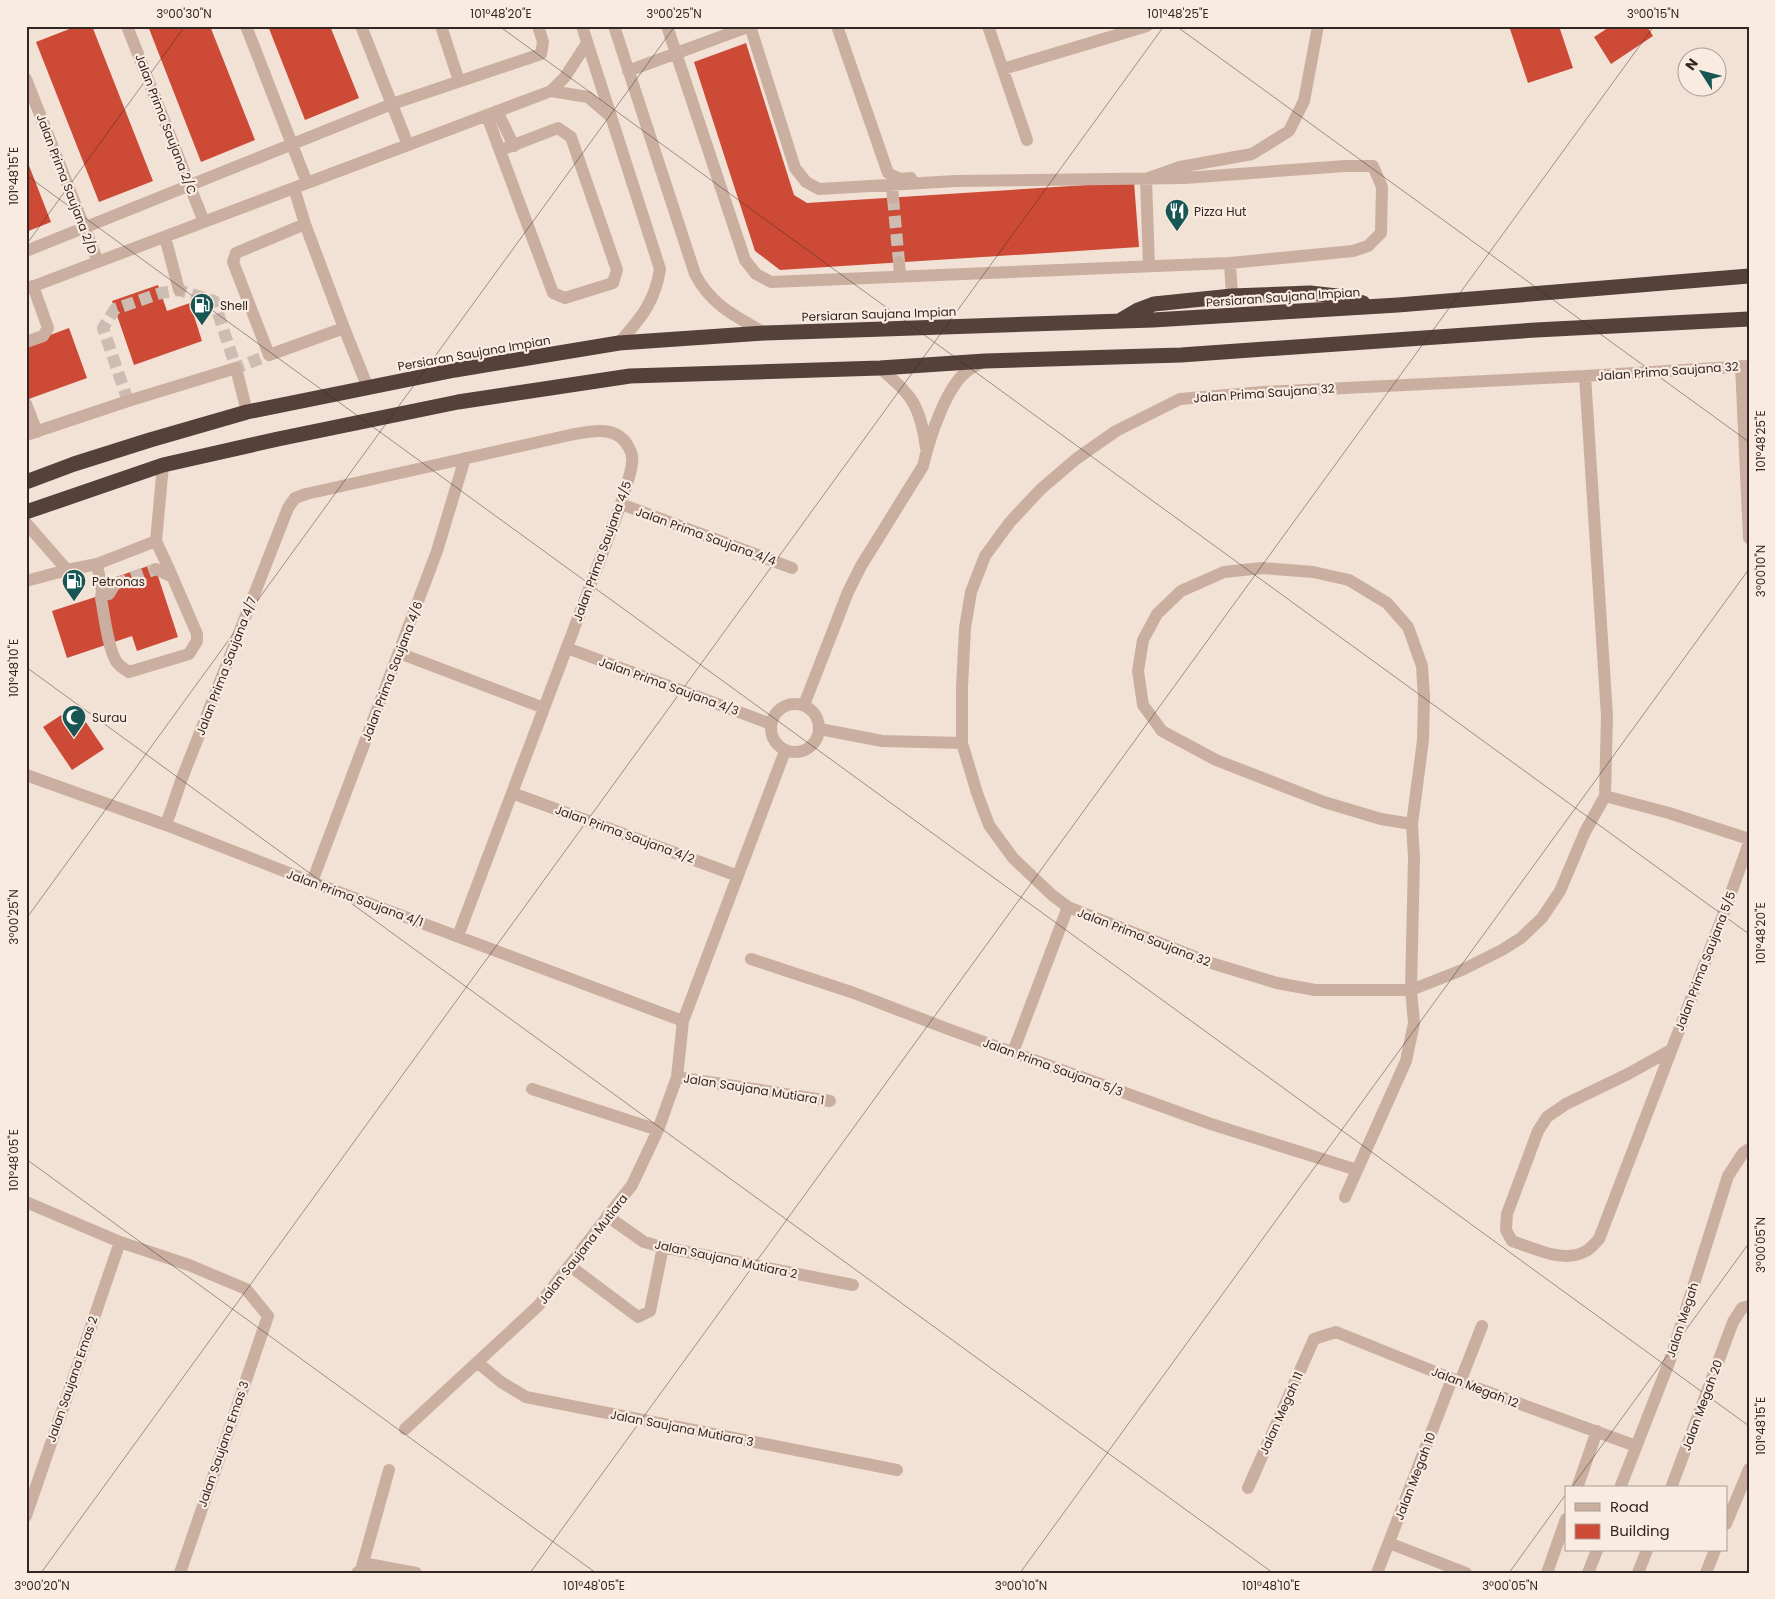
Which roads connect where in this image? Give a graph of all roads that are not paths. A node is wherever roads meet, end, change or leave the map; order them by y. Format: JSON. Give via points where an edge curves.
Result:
{"nodes":[{"id":1,"x":127,"y":26,"type":"edge"},
{"id":2,"x":246,"y":26,"type":"edge"},
{"id":3,"x":361,"y":26,"type":"edge"},
{"id":4,"x":441,"y":26,"type":"edge"},
{"id":5,"x":538,"y":26,"type":"edge"},
{"id":6,"x":582,"y":26,"type":"edge"},
{"id":7,"x":614,"y":26,"type":"edge"},
{"id":8,"x":667,"y":26,"type":"edge"},
{"id":9,"x":750,"y":26,"type":"edge"},
{"id":10,"x":837,"y":26,"type":"edge"},
{"id":11,"x":988,"y":26,"type":"edge"},
{"id":12,"x":1147,"y":26,"type":"edge"},
{"id":13,"x":1318,"y":26,"type":"edge"},
{"id":14,"x":587,"y":43,"type":"junction"},
{"id":15,"x":676,"y":53,"type":"junction"},
{"id":16,"x":1003,"y":69,"type":"junction"},
{"id":17,"x":628,"y":71,"type":"junction"},
{"id":18,"x":26,"y":79,"type":"edge"},
{"id":19,"x":459,"y":81,"type":"junction"},
{"id":20,"x":551,"y":92,"type":"junction"},
{"id":21,"x":392,"y":104,"type":"junction"},
{"id":22,"x":492,"y":114,"type":"junction"},
{"id":23,"x":611,"y":117,"type":"junction"},
{"id":24,"x":1027,"y":140,"type":"dead end"},
{"id":25,"x":292,"y":144,"type":"junction"},
{"id":26,"x":408,"y":145,"type":"junction"},
{"id":27,"x":514,"y":146,"type":"junction"},
{"id":28,"x":501,"y":150,"type":"junction"},
{"id":29,"x":948,"y":174,"type":"dead end"},
{"id":30,"x":1146,"y":179,"type":"junction"},
{"id":31,"x":308,"y":183,"type":"junction"},
{"id":32,"x":190,"y":186,"type":"junction"},
{"id":33,"x":294,"y":188,"type":"junction"},
{"id":34,"x":204,"y":222,"type":"junction"},
{"id":35,"x":305,"y":224,"type":"junction"},
{"id":36,"x":84,"y":228,"type":"junction"},
{"id":37,"x":165,"y":237,"type":"junction"},
{"id":38,"x":26,"y":251,"type":"edge"},
{"id":39,"x":98,"y":262,"type":"junction"},
{"id":40,"x":899,"y":262,"type":"tunnel mouth"},
{"id":41,"x":1230,"y":263,"type":"junction"},
{"id":42,"x":1149,"y":266,"type":"junction"},
{"id":43,"x":1749,"y":276,"type":"edge"},
{"id":44,"x":900,"y":277,"type":"junction"},
{"id":45,"x":30,"y":288,"type":"edge"},
{"id":46,"x":179,"y":290,"type":"dead end"},
{"id":47,"x":1232,"y":296,"type":"junction"},
{"id":48,"x":1372,"y":306,"type":"junction"},
{"id":49,"x":1749,"y":319,"type":"edge"},
{"id":50,"x":1118,"y":322,"type":"junction"},
{"id":51,"x":344,"y":328,"type":"junction"},
{"id":52,"x":764,"y":333,"type":"junction"},
{"id":53,"x":26,"y":342,"type":"edge"},
{"id":54,"x":619,"y":343,"type":"junction"},
{"id":55,"x":985,"y":361,"type":"junction"},
{"id":56,"x":1745,"y":366,"type":"edge"},
{"id":57,"x":880,"y":368,"type":"junction"},
{"id":58,"x":1585,"y":376,"type":"junction"},
{"id":59,"x":368,"y":388,"type":"junction"},
{"id":60,"x":26,"y":404,"type":"edge"},
{"id":61,"x":247,"y":412,"type":"junction"},
{"id":62,"x":32,"y":434,"type":"edge"},
{"id":63,"x":927,"y":450,"type":"junction"},
{"id":64,"x":466,"y":458,"type":"junction"},
{"id":65,"x":164,"y":466,"type":"junction"},
{"id":66,"x":26,"y":482,"type":"edge"},
{"id":67,"x":621,"y":504,"type":"junction"},
{"id":68,"x":288,"y":508,"type":"joint"},
{"id":69,"x":26,"y":512,"type":"edge"},
{"id":70,"x":26,"y":523,"type":"edge"},
{"id":71,"x":1749,"y":538,"type":"edge"},
{"id":72,"x":156,"y":541,"type":"junction"},
{"id":73,"x":97,"y":564,"type":"junction"},
{"id":74,"x":792,"y":568,"type":"dead end"},
{"id":75,"x":156,"y":569,"type":"tunnel mouth"},
{"id":76,"x":170,"y":569,"type":"junction"},
{"id":77,"x":67,"y":570,"type":"junction"},
{"id":78,"x":26,"y":581,"type":"edge"},
{"id":79,"x":115,"y":584,"type":"tunnel mouth"},
{"id":80,"x":102,"y":591,"type":"junction"},
{"id":81,"x":567,"y":648,"type":"junction"},
{"id":82,"x":399,"y":653,"type":"junction"},
{"id":83,"x":804,"y":705,"type":"junction"},
{"id":84,"x":544,"y":708,"type":"junction"},
{"id":85,"x":771,"y":724,"type":"junction"},
{"id":86,"x":820,"y":729,"type":"junction"},
{"id":87,"x":962,"y":744,"type":"junction"},
{"id":88,"x":785,"y":751,"type":"junction"},
{"id":89,"x":26,"y":775,"type":"edge"},
{"id":90,"x":512,"y":793,"type":"junction"},
{"id":91,"x":1604,"y":796,"type":"junction"},
{"id":92,"x":1412,"y":824,"type":"junction"},
{"id":93,"x":166,"y":825,"type":"junction"},
{"id":94,"x":1749,"y":839,"type":"edge"},
{"id":95,"x":1749,"y":842,"type":"edge"},
{"id":96,"x":738,"y":876,"type":"junction"},
{"id":97,"x":312,"y":882,"type":"junction"},
{"id":98,"x":1068,"y":907,"type":"junction"},
{"id":99,"x":458,"y":936,"type":"junction"},
{"id":100,"x":752,"y":959,"type":"dead end"},
{"id":101,"x":1411,"y":990,"type":"junction"},
{"id":102,"x":683,"y":1021,"type":"junction"},
{"id":103,"x":1671,"y":1050,"type":"junction"},
{"id":104,"x":1013,"y":1052,"type":"junction"},
{"id":105,"x":677,"y":1077,"type":"junction"},
{"id":106,"x":532,"y":1089,"type":"dead end"},
{"id":107,"x":830,"y":1101,"type":"dead end"},
{"id":108,"x":658,"y":1130,"type":"junction"},
{"id":109,"x":1746,"y":1151,"type":"edge"},
{"id":110,"x":1357,"y":1170,"type":"junction"},
{"id":111,"x":1345,"y":1197,"type":"dead end"},
{"id":112,"x":26,"y":1202,"type":"edge"},
{"id":113,"x":608,"y":1216,"type":"junction"},
{"id":114,"x":120,"y":1242,"type":"junction"},
{"id":115,"x":663,"y":1247,"type":"junction"},
{"id":116,"x":570,"y":1266,"type":"junction"},
{"id":117,"x":852,"y":1285,"type":"dead end"},
{"id":118,"x":1749,"y":1306,"type":"edge"},
{"id":119,"x":1482,"y":1326,"type":"dead end"},
{"id":120,"x":1314,"y":1339,"type":"joint"},
{"id":121,"x":477,"y":1362,"type":"junction"},
{"id":122,"x":1456,"y":1381,"type":"junction"},
{"id":123,"x":404,"y":1429,"type":"dead end"},
{"id":124,"x":1597,"y":1432,"type":"junction"},
{"id":125,"x":1636,"y":1446,"type":"junction"},
{"id":126,"x":1749,"y":1469,"type":"edge"},
{"id":127,"x":389,"y":1470,"type":"dead end"},
{"id":128,"x":896,"y":1470,"type":"dead end"},
{"id":129,"x":1578,"y":1486,"type":"edge"},
{"id":130,"x":1621,"y":1486,"type":"edge"},
{"id":131,"x":1672,"y":1486,"type":"edge"},
{"id":132,"x":1248,"y":1488,"type":"dead end"},
{"id":133,"x":26,"y":1516,"type":"edge"},
{"id":134,"x":1728,"y":1519,"type":"edge"},
{"id":135,"x":1565,"y":1522,"type":"edge"},
{"id":136,"x":1389,"y":1544,"type":"junction"},
{"id":137,"x":1596,"y":1552,"type":"edge"},
{"id":138,"x":1646,"y":1552,"type":"edge"},
{"id":139,"x":1714,"y":1552,"type":"edge"},
{"id":140,"x":359,"y":1571,"type":"edge"},
{"id":141,"x":1640,"y":1572,"type":"edge"},
{"id":142,"x":180,"y":1573,"type":"edge"},
{"id":143,"x":416,"y":1573,"type":"edge"},
{"id":144,"x":1378,"y":1573,"type":"edge"},
{"id":145,"x":1466,"y":1573,"type":"edge"},
{"id":146,"x":1547,"y":1573,"type":"edge"},
{"id":147,"x":1588,"y":1573,"type":"edge"},
{"id":148,"x":1706,"y":1573,"type":"edge"}],
"edges":[{"from":1,"to":32,"type":"street","name":"Jalan Prima Saujana 2/C"},
{"from":2,"to":25,"type":"street"},
{"from":3,"to":21,"type":"street"},
{"from":4,"to":19,"type":"street"},
{"from":5,"to":19,"type":"street","via":[[543,42],[542,54]]},
{"from":6,"to":14,"type":"street"},
{"from":7,"to":17,"type":"street"},
{"from":8,"to":15,"type":"street"},
{"from":9,"to":15,"type":"street"},
{"from":9,"to":30,"type":"street","via":[[795,168],[806,182],[819,190],[893,192],[956,180]]},
{"from":10,"to":29,"type":"street","via":[[888,173],[900,178]]},
{"from":11,"to":16,"type":"street"},
{"from":12,"to":16,"type":"street"},
{"from":13,"to":30,"type":"street","via":[[1304,101],[1290,131],[1252,154],[1180,167]]},
{"from":14,"to":20,"type":"street"},
{"from":14,"to":23,"type":"street"},
{"from":15,"to":17,"type":"street"},
{"from":15,"to":44,"type":"street","via":[[745,260],[756,274],[771,282]]},
{"from":16,"to":24,"type":"street"},
{"from":17,"to":52,"type":"street","via":[[695,274],[716,303]]},
{"from":18,"to":36,"type":"street","name":"Jalan Prima Saujana 2/D"},
{"from":19,"to":21,"type":"street"},
{"from":20,"to":22,"type":"street"},
{"from":20,"to":23,"type":"street","via":[[588,97]]},
{"from":21,"to":25,"type":"street"},
{"from":21,"to":26,"type":"street"},
{"from":22,"to":26,"type":"street"},
{"from":22,"to":27,"type":"street"},
{"from":22,"to":28,"type":"street"},
{"from":23,"to":54,"type":"street","via":[[660,269],[658,287],[650,303]]},
{"from":25,"to":31,"type":"street"},
{"from":25,"to":32,"type":"street"},
{"from":26,"to":31,"type":"street"},
{"from":27,"to":28,"type":"street"},
{"from":27,"to":28,"type":"street","via":[[558,128],[571,137],[617,270],[613,283],[565,298],[553,293]]},
{"from":30,"to":41,"type":"street","via":[[1373,166],[1382,187],[1381,233],[1368,246],[1353,251]]},
{"from":30,"to":42,"type":"street"},
{"from":31,"to":33,"type":"street"},
{"from":32,"to":34,"type":"street","name":"Jalan Prima Saujana 2/C"},
{"from":32,"to":36,"type":"street"},
{"from":33,"to":34,"type":"street"},
{"from":33,"to":35,"type":"street"},
{"from":34,"to":37,"type":"street"},
{"from":35,"to":51,"type":"street"},
{"from":35,"to":51,"type":"street","via":[[236,253],[233,262],[269,355]]},
{"from":36,"to":38,"type":"street"},
{"from":36,"to":39,"type":"street","name":"Jalan Prima Saujana 2/D"},
{"from":37,"to":39,"type":"street"},
{"from":37,"to":46,"type":"street"},
{"from":39,"to":45,"type":"street"},
{"from":40,"to":44,"type":"street"},
{"from":41,"to":42,"type":"street"},
{"from":41,"to":47,"type":"street"},
{"from":42,"to":44,"type":"street"},
{"from":43,"to":48,"type":"highway","name":"Persiaran Saujana Impian"},
{"from":45,"to":53,"type":"street","via":[[48,328],[43,336]]},
{"from":47,"to":48,"type":"highway","via":[[1310,293],[1337,296]]},
{"from":47,"to":50,"type":"highway","via":[[1154,304]]},
{"from":48,"to":50,"type":"highway","name":"Persiaran Saujana Impian"},
{"from":49,"to":55,"type":"highway","via":[[1181,355]]},
{"from":50,"to":52,"type":"highway","name":"Persiaran Saujana Impian"},
{"from":51,"to":59,"type":"street"},
{"from":52,"to":54,"type":"highway","name":"Persiaran Saujana Impian"},
{"from":54,"to":59,"type":"highway","name":"Persiaran Saujana Impian"},
{"from":55,"to":57,"type":"highway"},
{"from":55,"to":63,"type":"street","via":[[966,372],[954,385]]},
{"from":56,"to":58,"type":"street","name":"Jalan Prima Saujana 32"},
{"from":56,"to":71,"type":"street"},
{"from":57,"to":63,"type":"street","via":[[909,394],[918,410]]},
{"from":57,"to":65,"type":"highway","via":[[630,376],[458,402]]},
{"from":58,"to":87,"type":"street","name":"Jalan Prima Saujana 32","via":[[1180,399],[1116,431],[1076,459],[1042,489],[1010,522],[985,556],[971,592],[965,628]]},
{"from":58,"to":91,"type":"street","via":[[1607,716]]},
{"from":59,"to":61,"type":"highway","name":"Persiaran Saujana Impian"},
{"from":60,"to":62,"type":"street"},
{"from":61,"to":62,"type":"street","via":[[236,368]]},
{"from":61,"to":66,"type":"highway","name":"Persiaran Saujana Impian","via":[[102,455]]},
{"from":63,"to":83,"type":"street","via":[[924,466],[852,584]]},
{"from":64,"to":67,"type":"street","name":"Jalan Prima Saujana 4/5","via":[[588,432],[612,432],[620,436],[632,454]]},
{"from":64,"to":68,"type":"street","name":"Jalan Prima Saujana 4/5","via":[[306,494],[295,498]]},
{"from":64,"to":82,"type":"street","name":"Jalan Prima Saujana 4/6","via":[[437,551]]},
{"from":65,"to":69,"type":"highway"},
{"from":65,"to":72,"type":"street"},
{"from":67,"to":74,"type":"street","name":"Jalan Prima Saujana 4/4"},
{"from":67,"to":81,"type":"street","name":"Jalan Prima Saujana 4/5"},
{"from":68,"to":93,"type":"street","name":"Jalan Prima Saujana 4/7"},
{"from":70,"to":77,"type":"street"},
{"from":72,"to":73,"type":"street"},
{"from":72,"to":76,"type":"street"},
{"from":73,"to":77,"type":"street"},
{"from":73,"to":80,"type":"street"},
{"from":75,"to":76,"type":"street","via":[[168,575]]},
{"from":76,"to":80,"type":"street","via":[[197,634],[198,641],[189,654],[129,672],[122,668],[112,652],[100,598]]},
{"from":77,"to":78,"type":"street"},
{"from":79,"to":80,"type":"street","via":[[109,594]]},
{"from":81,"to":84,"type":"street","name":"Jalan Prima Saujana 4/5"},
{"from":81,"to":85,"type":"street","name":"Jalan Prima Saujana 4/3"},
{"from":82,"to":84,"type":"street"},
{"from":82,"to":97,"type":"street","name":"Jalan Prima Saujana 4/6"},
{"from":83,"to":85,"type":"street","via":[[790,704],[782,708]]},
{"from":83,"to":86,"type":"street","via":[[818,717]]},
{"from":84,"to":90,"type":"street","name":"Jalan Prima Saujana 4/5"},
{"from":85,"to":88,"type":"street","via":[[774,741]]},
{"from":86,"to":87,"type":"street","via":[[882,741]]},
{"from":86,"to":88,"type":"street","via":[[819,737],[808,750]]},
{"from":87,"to":98,"type":"street","name":"Jalan Prima Saujana 32","via":[[989,825],[1013,858]]},
{"from":88,"to":96,"type":"street","name":"Jalan Saujana Mutiara"},
{"from":89,"to":93,"type":"street","name":"Jalan Prima Saujana 4/1"},
{"from":90,"to":96,"type":"street","name":"Jalan Prima Saujana 4/2"},
{"from":90,"to":99,"type":"street","name":"Jalan Prima Saujana 4/5"},
{"from":91,"to":94,"type":"street"},
{"from":91,"to":101,"type":"street","via":[[1560,891],[1542,918],[1502,950]]},
{"from":92,"to":92,"type":"street","via":[[1423,740],[1422,666],[1408,628],[1387,603],[1350,580],[1313,572],[1262,568],[1224,572],[1181,591],[1156,614],[1143,640],[1138,671],[1143,705],[1162,731],[1216,760],[1324,802],[1381,819]]},
{"from":92,"to":101,"type":"street"},
{"from":93,"to":97,"type":"street","name":"Jalan Prima Saujana 4/1"},
{"from":95,"to":103,"type":"street","name":"Jalan Prima Saujana 5/5"},
{"from":96,"to":102,"type":"street","name":"Jalan Saujana Mutiara"},
{"from":97,"to":99,"type":"street","name":"Jalan Prima Saujana 4/1"},
{"from":98,"to":101,"type":"street","name":"Jalan Prima Saujana 32","via":[[1211,963],[1278,982],[1315,990]]},
{"from":98,"to":104,"type":"street"},
{"from":99,"to":102,"type":"street","name":"Jalan Prima Saujana 4/1"},
{"from":100,"to":104,"type":"street","name":"Jalan Prima Saujana 5/3"},
{"from":101,"to":110,"type":"street","via":[[1414,1022],[1406,1061]]},
{"from":102,"to":105,"type":"street","name":"Jalan Saujana Mutiara"},
{"from":103,"to":103,"type":"street","name":"Jalan Prima Saujana 5/5","via":[[1599,1239],[1586,1252],[1570,1256],[1512,1241],[1506,1230],[1507,1214],[1538,1132],[1547,1117]]},
{"from":104,"to":110,"type":"street","name":"Jalan Prima Saujana 5/3","via":[[1211,1124]]},
{"from":105,"to":107,"type":"street","name":"Jalan Saujana Mutiara 1"},
{"from":105,"to":108,"type":"street","name":"Jalan Saujana Mutiara"},
{"from":106,"to":108,"type":"street"},
{"from":108,"to":113,"type":"street","name":"Jalan Saujana Mutiara","via":[[632,1185]]},
{"from":109,"to":125,"type":"street","name":"Jalan Megah","via":[[1728,1176],[1670,1360]]},
{"from":110,"to":111,"type":"street"},
{"from":112,"to":114,"type":"street"},
{"from":113,"to":115,"type":"street","name":"Jalan Saujana Mutiara 2","via":[[644,1242]]},
{"from":113,"to":116,"type":"street","name":"Jalan Saujana Mutiara"},
{"from":114,"to":133,"type":"street","name":"Jalan Saujana Emas 2"},
{"from":114,"to":142,"type":"street","name":"Jalan Saujana Emas 3","via":[[188,1265],[246,1290],[268,1316]]},
{"from":115,"to":116,"type":"street","via":[[650,1312],[638,1317]]},
{"from":115,"to":117,"type":"street","name":"Jalan Saujana Mutiara 2"},
{"from":116,"to":121,"type":"street","name":"Jalan Saujana Mutiara","via":[[538,1306]]},
{"from":118,"to":131,"type":"street","name":"Jalan Megah 20","via":[[1742,1308],[1733,1322]]},
{"from":119,"to":122,"type":"street","name":"Jalan Megah 10"},
{"from":120,"to":122,"type":"street","name":"Jalan Megah 12","via":[[1336,1332]]},
{"from":120,"to":132,"type":"street","name":"Jalan Megah 11"},
{"from":121,"to":123,"type":"street","name":"Jalan Saujana Mutiara"},
{"from":121,"to":128,"type":"street","name":"Jalan Saujana Mutiara 3","via":[[526,1397]]},
{"from":122,"to":124,"type":"street","name":"Jalan Megah 12"},
{"from":122,"to":136,"type":"street","name":"Jalan Megah 10"},
{"from":124,"to":125,"type":"street","name":"Jalan Megah 12"},
{"from":124,"to":129,"type":"street"},
{"from":125,"to":130,"type":"street","name":"Jalan Megah"},
{"from":126,"to":134,"type":"street"},
{"from":127,"to":140,"type":"street"},
{"from":135,"to":146,"type":"street"},
{"from":136,"to":144,"type":"street","name":"Jalan Megah 10"},
{"from":136,"to":145,"type":"street"},
{"from":137,"to":147,"type":"street"},
{"from":138,"to":141,"type":"street"},
{"from":139,"to":148,"type":"street"},
{"from":140,"to":143,"type":"street","via":[[368,1564]]}]}
